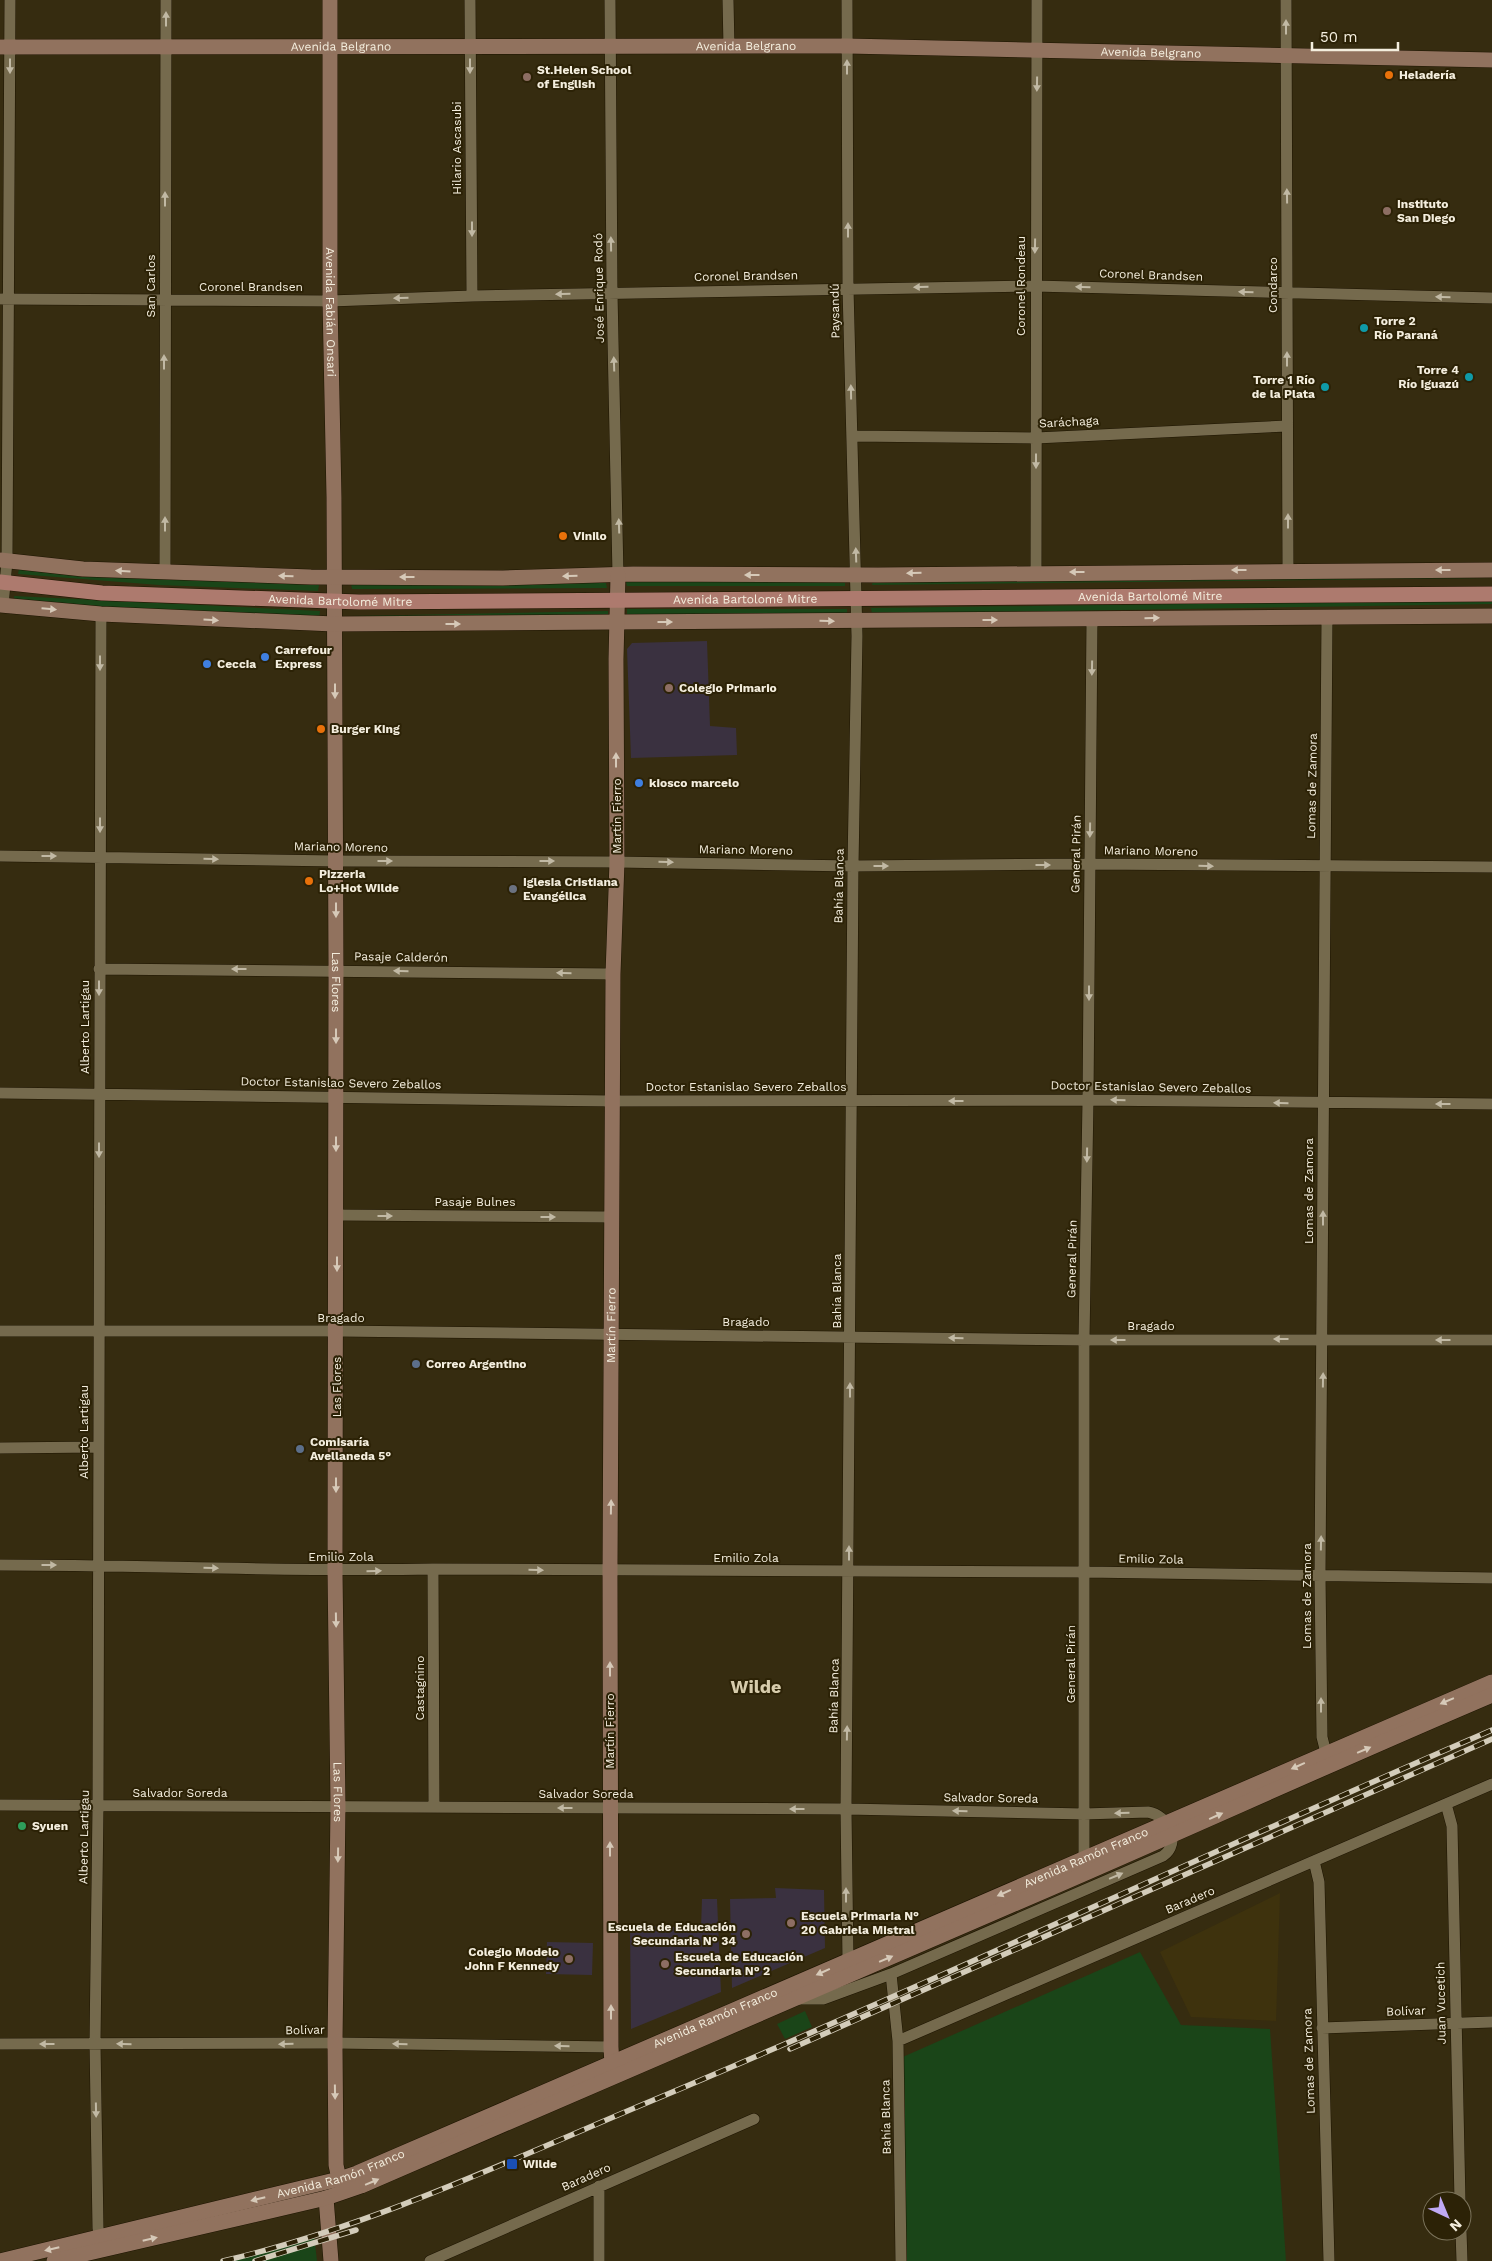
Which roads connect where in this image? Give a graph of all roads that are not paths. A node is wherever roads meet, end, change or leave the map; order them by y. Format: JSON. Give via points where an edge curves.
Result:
{"nodes":[{"id":1,"x":10,"y":0,"type":"edge"},
{"id":2,"x":166,"y":0,"type":"edge"},
{"id":3,"x":330,"y":0,"type":"edge"},
{"id":4,"x":470,"y":0,"type":"edge"},
{"id":5,"x":610,"y":0,"type":"edge"},
{"id":6,"x":728,"y":0,"type":"edge"},
{"id":7,"x":847,"y":0,"type":"edge"},
{"id":8,"x":1037,"y":0,"type":"edge"},
{"id":9,"x":1286,"y":0,"type":"edge"},
{"id":10,"x":847,"y":46,"type":"junction"},
{"id":11,"x":5,"y":47,"type":"edge"},
{"id":12,"x":166,"y":47,"type":"junction"},
{"id":13,"x":609,"y":47,"type":"junction"},
{"id":14,"x":729,"y":47,"type":"junction"},
{"id":15,"x":330,"y":48,"type":"junction"},
{"id":16,"x":470,"y":48,"type":"junction"},
{"id":17,"x":1037,"y":49,"type":"junction"},
{"id":18,"x":1286,"y":55,"type":"junction"},
{"id":19,"x":1492,"y":60,"type":"edge"},
{"id":20,"x":1035,"y":286,"type":"junction"},
{"id":21,"x":848,"y":288,"type":"junction"},
{"id":22,"x":612,"y":293,"type":"junction"},
{"id":23,"x":1288,"y":293,"type":"junction"},
{"id":24,"x":472,"y":296,"type":"junction"},
{"id":25,"x":1492,"y":298,"type":"edge"},
{"id":26,"x":4,"y":299,"type":"edge"},
{"id":27,"x":164,"y":301,"type":"junction"},
{"id":28,"x":330,"y":301,"type":"junction"},
{"id":29,"x":1287,"y":426,"type":"junction"},
{"id":30,"x":852,"y":436,"type":"junction"},
{"id":31,"x":1036,"y":438,"type":"junction"},
{"id":32,"x":4,"y":560,"type":"edge"},
{"id":33,"x":1288,"y":570,"type":"junction"},
{"id":34,"x":1492,"y":570,"type":"edge"},
{"id":35,"x":1036,"y":572,"type":"junction"},
{"id":36,"x":165,"y":573,"type":"junction"},
{"id":37,"x":856,"y":574,"type":"junction"},
{"id":38,"x":618,"y":575,"type":"junction"},
{"id":39,"x":334,"y":577,"type":"junction"},
{"id":40,"x":3,"y":583,"type":"edge"},
{"id":41,"x":1492,"y":594,"type":"edge"},
{"id":42,"x":856,"y":597,"type":"junction"},
{"id":43,"x":617,"y":599,"type":"junction"},
{"id":44,"x":333,"y":602,"type":"junction"},
{"id":45,"x":1,"y":605,"type":"edge"},
{"id":46,"x":101,"y":614,"type":"junction"},
{"id":47,"x":1328,"y":616,"type":"junction"},
{"id":48,"x":1492,"y":616,"type":"edge"},
{"id":49,"x":1092,"y":619,"type":"junction"},
{"id":50,"x":857,"y":621,"type":"junction"},
{"id":51,"x":616,"y":622,"type":"junction"},
{"id":52,"x":334,"y":624,"type":"junction"},
{"id":53,"x":0,"y":856,"type":"edge"},
{"id":54,"x":100,"y":856,"type":"junction"},
{"id":55,"x":336,"y":861,"type":"junction"},
{"id":56,"x":617,"y":862,"type":"junction"},
{"id":57,"x":1089,"y":864,"type":"junction"},
{"id":58,"x":853,"y":866,"type":"junction"},
{"id":59,"x":1325,"y":867,"type":"junction"},
{"id":60,"x":1492,"y":867,"type":"edge"},
{"id":61,"x":99,"y":969,"type":"junction"},
{"id":62,"x":336,"y":970,"type":"junction"},
{"id":63,"x":613,"y":974,"type":"junction"},
{"id":64,"x":0,"y":1093,"type":"edge"},
{"id":65,"x":99,"y":1094,"type":"junction"},
{"id":66,"x":336,"y":1096,"type":"junction"},
{"id":67,"x":1088,"y":1100,"type":"junction"},
{"id":68,"x":612,"y":1101,"type":"junction"},
{"id":69,"x":851,"y":1101,"type":"junction"},
{"id":70,"x":1323,"y":1104,"type":"junction"},
{"id":71,"x":1492,"y":1104,"type":"edge"},
{"id":72,"x":336,"y":1215,"type":"junction"},
{"id":73,"x":613,"y":1217,"type":"junction"},
{"id":74,"x":0,"y":1331,"type":"edge"},
{"id":75,"x":337,"y":1331,"type":"junction"},
{"id":76,"x":98,"y":1332,"type":"junction"},
{"id":77,"x":612,"y":1335,"type":"junction"},
{"id":78,"x":850,"y":1336,"type":"junction"},
{"id":79,"x":1323,"y":1339,"type":"junction"},
{"id":80,"x":1084,"y":1340,"type":"junction"},
{"id":81,"x":1492,"y":1340,"type":"edge"},
{"id":82,"x":98,"y":1447,"type":"junction"},
{"id":83,"x":0,"y":1448,"type":"edge"},
{"id":84,"x":98,"y":1565,"type":"junction"},
{"id":85,"x":0,"y":1566,"type":"edge"},
{"id":86,"x":433,"y":1569,"type":"junction"},
{"id":87,"x":335,"y":1571,"type":"junction"},
{"id":88,"x":610,"y":1571,"type":"junction"},
{"id":89,"x":849,"y":1572,"type":"junction"},
{"id":90,"x":1086,"y":1572,"type":"junction"},
{"id":91,"x":1320,"y":1575,"type":"junction"},
{"id":92,"x":1492,"y":1578,"type":"edge"},
{"id":93,"x":1492,"y":1682,"type":"edge"},
{"id":94,"x":1492,"y":1694,"type":"edge"},
{"id":95,"x":1328,"y":1759,"type":"junction"},
{"id":96,"x":1492,"y":1784,"type":"edge"},
{"id":97,"x":1446,"y":1804,"type":"junction"},
{"id":98,"x":0,"y":1805,"type":"edge"},
{"id":99,"x":338,"y":1806,"type":"junction"},
{"id":100,"x":98,"y":1807,"type":"junction"},
{"id":101,"x":434,"y":1807,"type":"junction"},
{"id":102,"x":610,"y":1808,"type":"junction"},
{"id":103,"x":846,"y":1809,"type":"junction"},
{"id":104,"x":1084,"y":1814,"type":"junction"},
{"id":105,"x":1169,"y":1829,"type":"junction"},
{"id":106,"x":1084,"y":1858,"type":"junction"},
{"id":107,"x":1314,"y":1862,"type":"junction"},
{"id":108,"x":1085,"y":1874,"type":"junction"},
{"id":109,"x":1071,"y":1895,"type":"junction"},
{"id":110,"x":848,"y":1961,"type":"junction"},
{"id":111,"x":891,"y":1974,"type":"junction"},
{"id":112,"x":793,"y":1998,"type":"junction"},
{"id":113,"x":1492,"y":2022,"type":"edge"},
{"id":114,"x":1455,"y":2023,"type":"junction"},
{"id":115,"x":1322,"y":2028,"type":"junction"},
{"id":116,"x":898,"y":2040,"type":"junction"},
{"id":117,"x":95,"y":2043,"type":"junction"},
{"id":118,"x":335,"y":2043,"type":"junction"},
{"id":119,"x":0,"y":2044,"type":"edge"},
{"id":120,"x":611,"y":2047,"type":"junction"},
{"id":121,"x":614,"y":2071,"type":"junction"},
{"id":122,"x":754,"y":2119,"type":"dead end"},
{"id":123,"x":339,"y":2179,"type":"junction"},
{"id":124,"x":599,"y":2186,"type":"junction"},
{"id":125,"x":1460,"y":2191,"type":"edge"},
{"id":126,"x":326,"y":2198,"type":"junction"},
{"id":127,"x":1461,"y":2241,"type":"edge"},
{"id":128,"x":101,"y":2244,"type":"junction"},
{"id":129,"x":458,"y":2249,"type":"junction"},
{"id":130,"x":0,"y":2261,"type":"edge"},
{"id":131,"x":54,"y":2261,"type":"edge"},
{"id":132,"x":331,"y":2261,"type":"edge"},
{"id":133,"x":430,"y":2261,"type":"edge"},
{"id":134,"x":462,"y":2261,"type":"edge"},
{"id":135,"x":598,"y":2261,"type":"edge"},
{"id":136,"x":901,"y":2261,"type":"edge"},
{"id":137,"x":1329,"y":2261,"type":"edge"},
{"id":138,"x":1462,"y":2261,"type":"edge"}],
"edges":[{"from":1,"to":11,"type":"street"},
{"from":12,"to":2,"type":"street","name":"San Carlos","one_way":true},
{"from":3,"to":15,"type":"street","name":"Avenida Fabián Onsari"},
{"from":4,"to":16,"type":"street","name":"Hilario Ascasubi"},
{"from":5,"to":13,"type":"street","name":"José Enrique Rodó"},
{"from":6,"to":14,"type":"street"},
{"from":7,"to":10,"type":"street","name":"Paysandú"},
{"from":8,"to":17,"type":"street","name":"Coronel Rondeau"},
{"from":18,"to":9,"type":"street","name":"Condarco","one_way":true},
{"from":10,"to":14,"type":"street","name":"Avenida Belgrano"},
{"from":10,"to":17,"type":"street","name":"Avenida Belgrano"},
{"from":21,"to":10,"type":"street","name":"Paysandú","one_way":true},
{"from":11,"to":12,"type":"street","name":"Avenida Belgrano"},
{"from":11,"to":26,"type":"street","one_way":true},
{"from":12,"to":15,"type":"street","name":"Avenida Belgrano"},
{"from":27,"to":12,"type":"street","name":"San Carlos","one_way":true},
{"from":13,"to":14,"type":"street","name":"Avenida Belgrano"},
{"from":13,"to":16,"type":"street","name":"Avenida Belgrano"},
{"from":22,"to":13,"type":"street","name":"José Enrique Rodó","one_way":true},
{"from":15,"to":16,"type":"street","name":"Avenida Belgrano"},
{"from":15,"to":28,"type":"street","name":"Avenida Fabián Onsari"},
{"from":16,"to":24,"type":"street","name":"Hilario Ascasubi","one_way":true},
{"from":17,"to":18,"type":"street","name":"Avenida Belgrano"},
{"from":17,"to":20,"type":"street","name":"Coronel Rondeau","one_way":true},
{"from":18,"to":19,"type":"street","name":"Avenida Belgrano"},
{"from":23,"to":18,"type":"street","name":"Condarco","one_way":true},
{"from":20,"to":21,"type":"street","name":"Coronel Brandsen","one_way":true},
{"from":23,"to":20,"type":"street","name":"Coronel Brandsen","one_way":true},
{"from":20,"to":31,"type":"street","name":"Coronel Rondeau"},
{"from":21,"to":22,"type":"street","name":"Coronel Brandsen"},
{"from":30,"to":21,"type":"street","name":"Paysandú","one_way":true},
{"from":22,"to":24,"type":"street","name":"Coronel Brandsen","one_way":true},
{"from":38,"to":22,"type":"street","name":"José Enrique Rodó","one_way":true},
{"from":25,"to":23,"type":"street","name":"Coronel Brandsen","one_way":true},
{"from":29,"to":23,"type":"street","name":"Condarco","one_way":true},
{"from":24,"to":28,"type":"street","name":"Coronel Brandsen","one_way":true},
{"from":26,"to":27,"type":"street","name":"Coronel Brandsen"},
{"from":26,"to":32,"type":"street"},
{"from":27,"to":28,"type":"street","name":"Coronel Brandsen"},
{"from":36,"to":27,"type":"street","name":"San Carlos","one_way":true},
{"from":28,"to":39,"type":"street","name":"Avenida Fabián Onsari"},
{"from":29,"to":31,"type":"street","name":"Saráchaga"},
{"from":33,"to":29,"type":"street","name":"Condarco","one_way":true},
{"from":30,"to":31,"type":"street","name":"Saráchaga"},
{"from":37,"to":30,"type":"street","name":"Paysandú","one_way":true},
{"from":31,"to":35,"type":"street","name":"Coronel Rondeau","one_way":true},
{"from":36,"to":32,"type":"street","name":"Avenida Bartolomé Mitre","one_way":true,"via":[[83,569]]},
{"from":32,"to":40,"type":"street"},
{"from":34,"to":33,"type":"street","name":"Avenida Bartolomé Mitre","one_way":true},
{"from":33,"to":35,"type":"street","name":"Avenida Bartolomé Mitre","one_way":true},
{"from":35,"to":37,"type":"street","name":"Avenida Bartolomé Mitre","one_way":true},
{"from":39,"to":36,"type":"street","name":"Avenida Bartolomé Mitre","one_way":true},
{"from":37,"to":38,"type":"street","name":"Avenida Bartolomé Mitre","one_way":true},
{"from":37,"to":42,"type":"street","name":"Paysandú"},
{"from":38,"to":39,"type":"street","name":"Avenida Bartolomé Mitre","one_way":true},
{"from":38,"to":43,"type":"street","name":"Martín Fierro"},
{"from":39,"to":44,"type":"street","name":"Avenida Fabián Onsari"},
{"from":40,"to":44,"type":"main road","name":"Avenida Bartolomé Mitre","via":[[102,593]]},
{"from":40,"to":45,"type":"street"},
{"from":41,"to":42,"type":"main road","name":"Avenida Bartolomé Mitre"},
{"from":42,"to":43,"type":"main road","name":"Avenida Bartolomé Mitre"},
{"from":42,"to":50,"type":"street","name":"Paysandú"},
{"from":43,"to":44,"type":"main road","name":"Avenida Bartolomé Mitre"},
{"from":43,"to":51,"type":"street","name":"Martín Fierro"},
{"from":44,"to":52,"type":"street","name":"Avenida Fabián Onsari"},
{"from":45,"to":46,"type":"street","name":"Avenida Bartolomé Mitre","one_way":true},
{"from":46,"to":52,"type":"street","name":"Avenida Bartolomé Mitre","one_way":true},
{"from":46,"to":54,"type":"street","name":"Alberto Lartigau","one_way":true},
{"from":47,"to":48,"type":"street","name":"Avenida Bartolomé Mitre"},
{"from":49,"to":47,"type":"street","name":"Avenida Bartolomé Mitre","one_way":true},
{"from":47,"to":59,"type":"street","name":"Lomas de Zamora"},
{"from":50,"to":49,"type":"street","name":"Avenida Bartolomé Mitre","one_way":true},
{"from":49,"to":57,"type":"street","name":"General Pirán","one_way":true},
{"from":51,"to":50,"type":"street","name":"Avenida Bartolomé Mitre","one_way":true},
{"from":50,"to":58,"type":"street","name":"Bahía Blanca"},
{"from":52,"to":51,"type":"street","name":"Avenida Bartolomé Mitre","one_way":true},
{"from":56,"to":51,"type":"street","name":"Martín Fierro","one_way":true},
{"from":52,"to":55,"type":"street","name":"Las Flores","one_way":true},
{"from":53,"to":54,"type":"street","name":"Mariano Moreno","one_way":true},
{"from":54,"to":55,"type":"street","name":"Mariano Moreno","one_way":true},
{"from":54,"to":61,"type":"street","name":"Alberto Lartigau"},
{"from":55,"to":56,"type":"street","name":"Mariano Moreno","one_way":true},
{"from":55,"to":62,"type":"street","name":"Las Flores","one_way":true},
{"from":56,"to":58,"type":"street","name":"Mariano Moreno","one_way":true},
{"from":56,"to":63,"type":"street","name":"Martín Fierro"},
{"from":58,"to":57,"type":"street","name":"Mariano Moreno","one_way":true},
{"from":57,"to":59,"type":"street","name":"Mariano Moreno","one_way":true},
{"from":57,"to":67,"type":"street","name":"General Pirán","one_way":true},
{"from":58,"to":69,"type":"street","name":"Bahía Blanca"},
{"from":59,"to":60,"type":"street","name":"Mariano Moreno"},
{"from":59,"to":70,"type":"street","name":"Lomas de Zamora"},
{"from":62,"to":61,"type":"street","name":"Pasaje Calderón","one_way":true},
{"from":61,"to":65,"type":"street","name":"Alberto Lartigau","one_way":true},
{"from":63,"to":62,"type":"street","name":"Pasaje Calderón","one_way":true},
{"from":62,"to":66,"type":"street","name":"Las Flores","one_way":true},
{"from":63,"to":68,"type":"street","name":"Martín Fierro"},
{"from":64,"to":65,"type":"street","name":"Doctor Estanislao Severo Zeballos"},
{"from":65,"to":66,"type":"street","name":"Doctor Estanislao Severo Zeballos"},
{"from":65,"to":76,"type":"street","name":"Alberto Lartigau","one_way":true},
{"from":66,"to":68,"type":"street","name":"Doctor Estanislao Severo Zeballos"},
{"from":66,"to":72,"type":"street","name":"Las Flores","one_way":true},
{"from":67,"to":69,"type":"street","name":"Doctor Estanislao Severo Zeballos","one_way":true},
{"from":70,"to":67,"type":"street","name":"Doctor Estanislao Severo Zeballos","one_way":true},
{"from":67,"to":80,"type":"street","name":"General Pirán","one_way":true},
{"from":68,"to":69,"type":"street","name":"Doctor Estanislao Severo Zeballos"},
{"from":68,"to":73,"type":"street","name":"Martín Fierro"},
{"from":69,"to":78,"type":"street","name":"Bahía Blanca"},
{"from":71,"to":70,"type":"street","name":"Doctor Estanislao Severo Zeballos","one_way":true},
{"from":79,"to":70,"type":"street","name":"Lomas de Zamora","one_way":true},
{"from":72,"to":73,"type":"street","name":"Pasaje Bulnes","one_way":true},
{"from":72,"to":75,"type":"street","name":"Las Flores","one_way":true},
{"from":73,"to":77,"type":"street","name":"Martín Fierro"},
{"from":74,"to":76,"type":"street","name":"Bragado"},
{"from":75,"to":76,"type":"street","name":"Bragado"},
{"from":75,"to":77,"type":"street","name":"Bragado"},
{"from":75,"to":87,"type":"street","name":"Las Flores","one_way":true},
{"from":76,"to":82,"type":"street","name":"Alberto Lartigau"},
{"from":77,"to":78,"type":"street","name":"Bragado"},
{"from":88,"to":77,"type":"street","name":"Martín Fierro","one_way":true},
{"from":80,"to":78,"type":"street","name":"Bragado","one_way":true},
{"from":89,"to":78,"type":"street","name":"Bahía Blanca","one_way":true},
{"from":79,"to":80,"type":"street","name":"Bragado","one_way":true},
{"from":81,"to":79,"type":"street","name":"Bragado","one_way":true},
{"from":91,"to":79,"type":"street","name":"Lomas de Zamora","one_way":true},
{"from":80,"to":90,"type":"street","name":"General Pirán"},
{"from":82,"to":83,"type":"street"},
{"from":82,"to":84,"type":"street","name":"Alberto Lartigau"},
{"from":85,"to":84,"type":"street","name":"Emilio Zola","one_way":true},
{"from":84,"to":87,"type":"street","name":"Emilio Zola","one_way":true},
{"from":84,"to":100,"type":"street","name":"Alberto Lartigau"},
{"from":87,"to":86,"type":"street","name":"Emilio Zola","one_way":true},
{"from":86,"to":88,"type":"street","name":"Emilio Zola","one_way":true},
{"from":86,"to":101,"type":"street","name":"Castagnino"},
{"from":87,"to":99,"type":"street","name":"Las Flores","one_way":true},
{"from":88,"to":89,"type":"street","name":"Emilio Zola"},
{"from":102,"to":88,"type":"street","name":"Martín Fierro","one_way":true},
{"from":89,"to":90,"type":"street","name":"Emilio Zola"},
{"from":103,"to":89,"type":"street","name":"Bahía Blanca","one_way":true},
{"from":90,"to":91,"type":"street","name":"Emilio Zola"},
{"from":90,"to":104,"type":"street","name":"General Pirán"},
{"from":91,"to":92,"type":"street","name":"Emilio Zola"},
{"from":95,"to":91,"type":"street","name":"Lomas de Zamora","one_way":true,"via":[[1322,1737]]},
{"from":93,"to":95,"type":"street","name":"Avenida Ramón Franco","one_way":true},
{"from":95,"to":94,"type":"street","name":"Avenida Ramón Franco","one_way":true},
{"from":95,"to":105,"type":"street","name":"Avenida Ramón Franco"},
{"from":96,"to":97,"type":"street","name":"Baradero"},
{"from":97,"to":107,"type":"street","name":"Baradero"},
{"from":97,"to":114,"type":"street","name":"Juan Vucetich","via":[[1452,1826]]},
{"from":98,"to":100,"type":"street","name":"Salvador Soreda"},
{"from":99,"to":100,"type":"street","name":"Salvador Soreda"},
{"from":99,"to":101,"type":"street","name":"Salvador Soreda"},
{"from":99,"to":118,"type":"street","name":"Las Flores","one_way":true},
{"from":100,"to":117,"type":"street","name":"Alberto Lartigau"},
{"from":102,"to":101,"type":"street","name":"Salvador Soreda","one_way":true},
{"from":103,"to":102,"type":"street","name":"Salvador Soreda","one_way":true},
{"from":120,"to":102,"type":"street","name":"Martín Fierro","one_way":true},
{"from":104,"to":103,"type":"street","name":"Salvador Soreda","one_way":true},
{"from":110,"to":103,"type":"street","name":"Bahía Blanca","one_way":true},
{"from":105,"to":104,"type":"street","name":"Salvador Soreda","one_way":true,"via":[[1156,1814],[1148,1812]]},
{"from":104,"to":106,"type":"street","name":"General Pirán"},
{"from":105,"to":106,"type":"street","name":"Avenida Ramón Franco"},
{"from":105,"to":108,"type":"street","name":"Avenida Ramón Franco"},
{"from":109,"to":105,"type":"street","one_way":true,"via":[[1163,1856],[1172,1848]]},
{"from":106,"to":108,"type":"street","name":"General Pirán"},
{"from":106,"to":110,"type":"street","name":"Avenida Ramón Franco","one_way":true},
{"from":107,"to":115,"type":"street","name":"Lomas de Zamora","via":[[1319,1882]]},
{"from":107,"to":116,"type":"street","name":"Baradero"},
{"from":108,"to":109,"type":"street"},
{"from":112,"to":108,"type":"street","name":"Avenida Ramón Franco","one_way":true},
{"from":109,"to":111,"type":"street"},
{"from":110,"to":121,"type":"street","name":"Avenida Ramón Franco","one_way":true},
{"from":111,"to":112,"type":"street","via":[[823,1999]]},
{"from":111,"to":116,"type":"street","name":"Bahía Blanca"},
{"from":112,"to":121,"type":"street","name":"Avenida Ramón Franco"},
{"from":113,"to":114,"type":"street","name":"Bolívar"},
{"from":114,"to":115,"type":"street","name":"Bolívar"},
{"from":114,"to":125,"type":"street","name":"Juan Vucetich"},
{"from":115,"to":137,"type":"street","name":"Lomas de Zamora"},
{"from":116,"to":136,"type":"street","name":"Bahía Blanca"},
{"from":118,"to":117,"type":"street","name":"Bolívar","one_way":true},
{"from":117,"to":119,"type":"street","name":"Bolívar","one_way":true},
{"from":117,"to":128,"type":"street","name":"Alberto Lartigau","one_way":true},
{"from":120,"to":118,"type":"street","name":"Bolívar","one_way":true},
{"from":118,"to":123,"type":"street","name":"Las Flores","one_way":true,"via":[[336,2165]]},
{"from":120,"to":121,"type":"street","name":"Martín Fierro"},
{"from":121,"to":123,"type":"street","name":"Avenida Ramón Franco"},
{"from":126,"to":121,"type":"street","name":"Avenida Ramón Franco","one_way":true,"via":[[361,2186]]},
{"from":122,"to":124,"type":"street","name":"Baradero"},
{"from":123,"to":128,"type":"street","name":"Avenida Ramón Franco","one_way":true},
{"from":124,"to":129,"type":"street","name":"Baradero"},
{"from":124,"to":135,"type":"street"},
{"from":128,"to":126,"type":"street","name":"Avenida Ramón Franco","one_way":true},
{"from":126,"to":132,"type":"street"},
{"from":127,"to":138,"type":"street"},
{"from":128,"to":130,"type":"street","name":"Avenida Ramón Franco","one_way":true},
{"from":128,"to":131,"type":"street","name":"Avenida Ramón Franco"},
{"from":129,"to":133,"type":"street","name":"Baradero"},
{"from":129,"to":134,"type":"street"}]}
